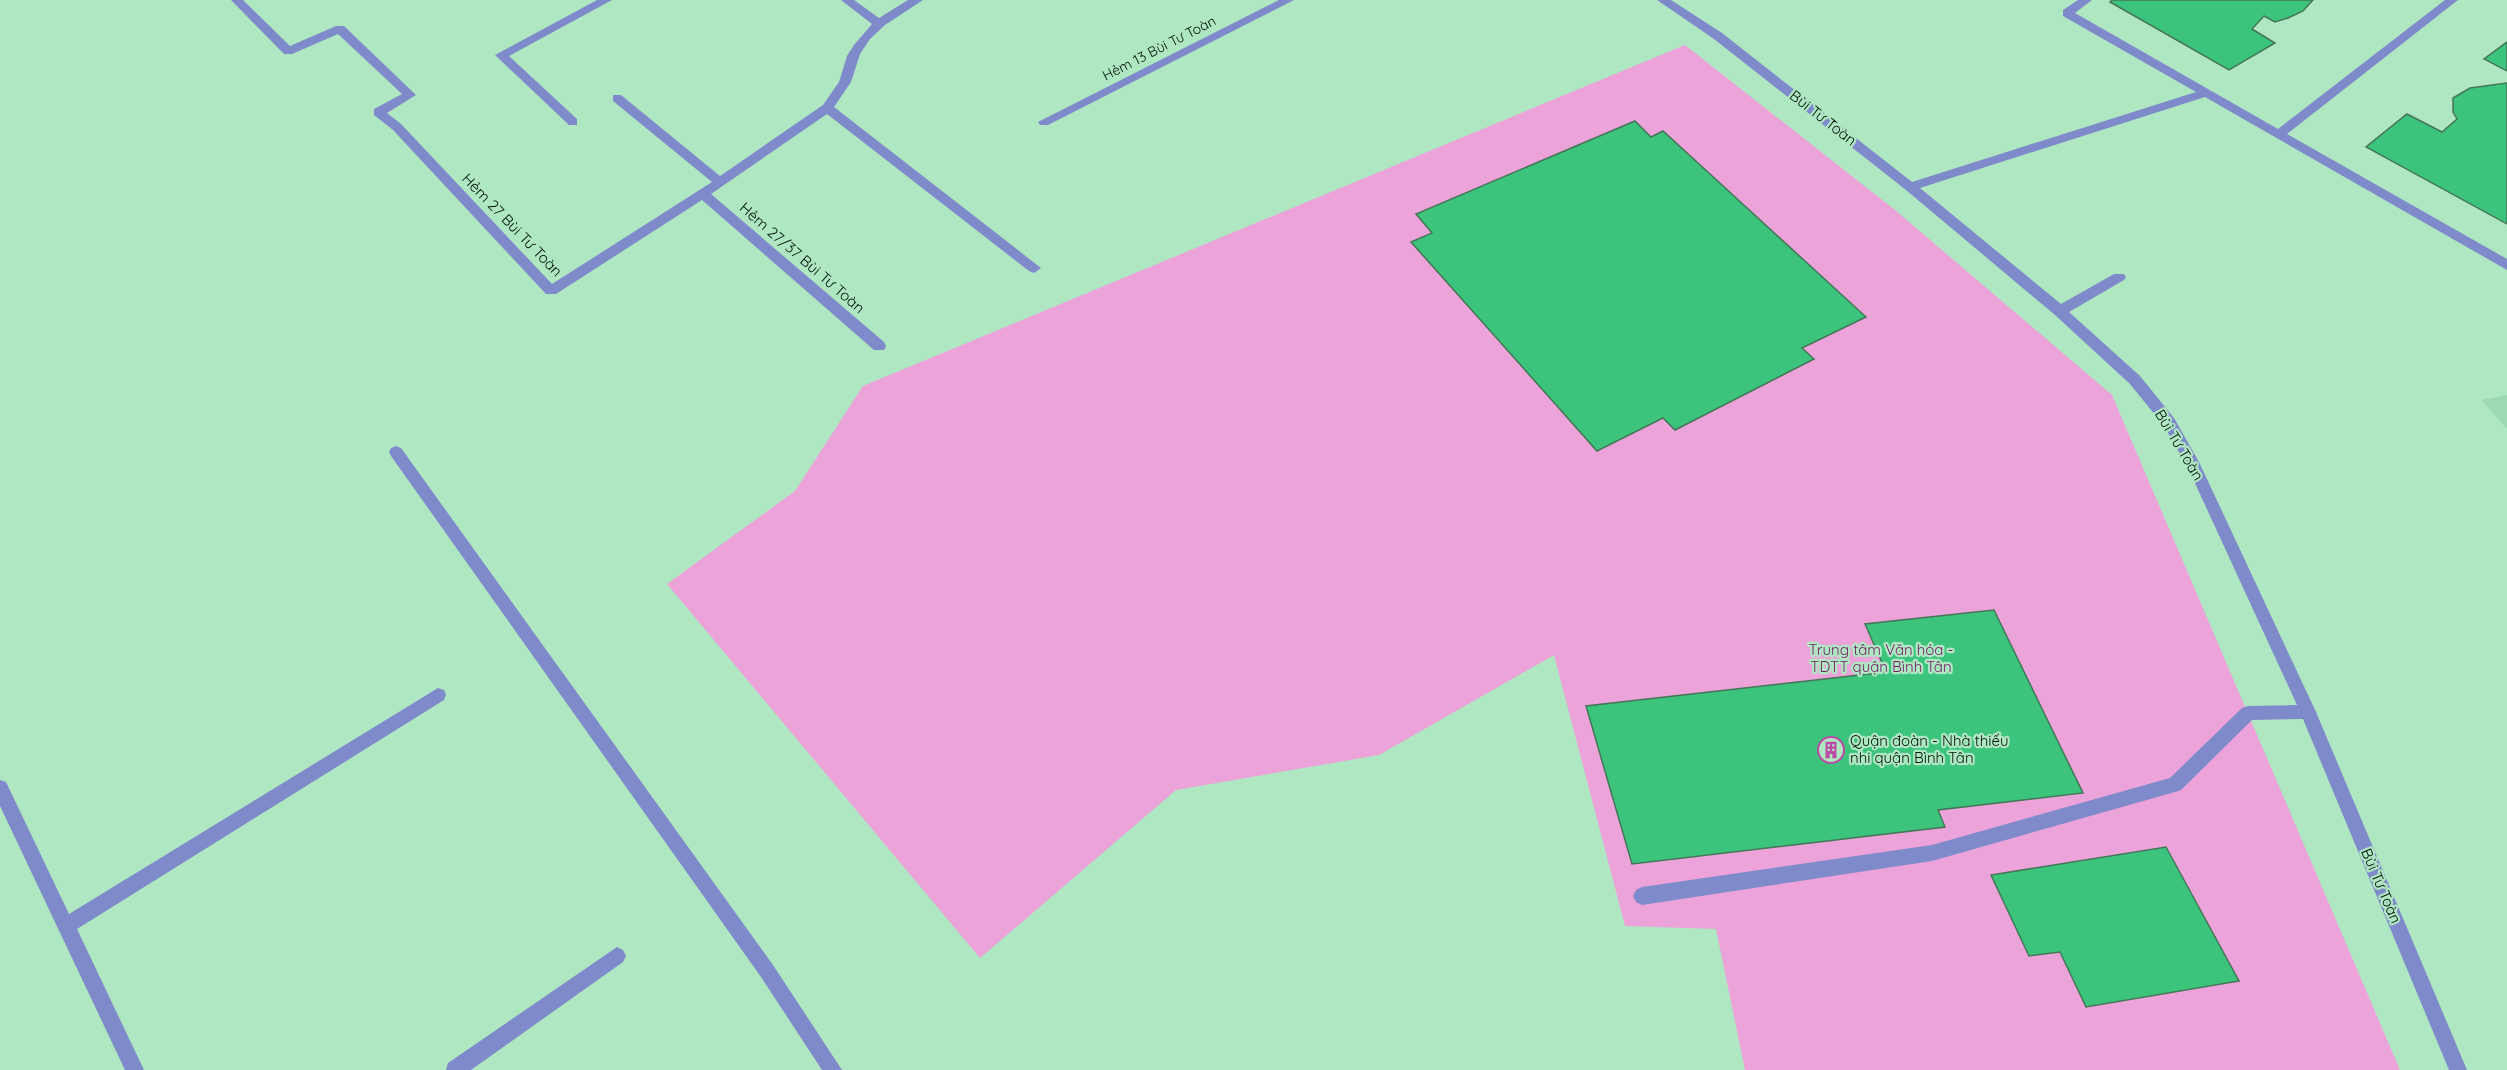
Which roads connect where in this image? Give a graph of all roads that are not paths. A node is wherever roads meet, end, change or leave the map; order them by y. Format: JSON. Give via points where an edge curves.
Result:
{"nodes":[{"id":1,"x":237,"y":0,"type":"edge"},
{"id":2,"x":606,"y":0,"type":"edge"},
{"id":3,"x":847,"y":0,"type":"edge"},
{"id":4,"x":917,"y":0,"type":"edge"},
{"id":5,"x":1288,"y":0,"type":"edge"},
{"id":6,"x":1663,"y":0,"type":"edge"},
{"id":7,"x":2086,"y":0,"type":"edge"},
{"id":8,"x":2452,"y":0,"type":"edge"},
{"id":9,"x":879,"y":23,"type":"junction"},
{"id":10,"x":2206,"y":93,"type":"junction"},
{"id":11,"x":617,"y":98,"type":"dead end"},
{"id":12,"x":827,"y":108,"type":"junction"},
{"id":13,"x":573,"y":122,"type":"dead end"},
{"id":14,"x":1044,"y":122,"type":"dead end"},
{"id":15,"x":2279,"y":134,"type":"junction"},
{"id":16,"x":720,"y":182,"type":"junction"},
{"id":17,"x":1910,"y":187,"type":"junction"},
{"id":18,"x":704,"y":195,"type":"junction"},
{"id":19,"x":2507,"y":265,"type":"edge"},
{"id":20,"x":1034,"y":268,"type":"dead end"},
{"id":21,"x":2119,"y":277,"type":"dead end"},
{"id":22,"x":2060,"y":312,"type":"junction"},
{"id":23,"x":879,"y":346,"type":"dead end"},
{"id":24,"x":396,"y":452,"type":"dead end"},
{"id":25,"x":438,"y":695,"type":"dead end"},
{"id":26,"x":2308,"y":712,"type":"junction"},
{"id":27,"x":0,"y":788,"type":"edge"},
{"id":28,"x":1642,"y":896,"type":"dead end"},
{"id":29,"x":66,"y":926,"type":"junction"},
{"id":30,"x":617,"y":956,"type":"dead end"},
{"id":31,"x":135,"y":1070,"type":"edge"},
{"id":32,"x":455,"y":1070,"type":"edge"},
{"id":33,"x":833,"y":1070,"type":"edge"},
{"id":34,"x":2458,"y":1070,"type":"edge"}],
"edges":[{"from":1,"to":18,"type":"street","name":"Hẻm 27 Bùi Tư Toàn","via":[[288,51],[340,29],[410,95],[378,112],[397,127],[551,291]]},
{"from":2,"to":13,"type":"street","via":[[501,55]]},
{"from":3,"to":9,"type":"street"},
{"from":4,"to":9,"type":"street","name":"Hẻm 27 Bùi Tư Toàn"},
{"from":5,"to":14,"type":"street","name":"Hẻm 13 Bùi Tư Toàn"},
{"from":6,"to":17,"type":"street","name":"Bùi Tư Toàn","via":[[1718,36]]},
{"from":7,"to":10,"type":"street","via":[[2067,13]]},
{"from":8,"to":15,"type":"street"},
{"from":9,"to":12,"type":"street","name":"Hẻm 27 Bùi Tư Toàn","via":[[853,56],[849,74]]},
{"from":10,"to":15,"type":"street"},
{"from":10,"to":17,"type":"street"},
{"from":11,"to":16,"type":"street"},
{"from":12,"to":16,"type":"street","name":"Hẻm 27 Bùi Tư Toàn"},
{"from":12,"to":20,"type":"street"},
{"from":15,"to":19,"type":"street"},
{"from":16,"to":18,"type":"street","name":"Hẻm 27 Bùi Tư Toàn"},
{"from":17,"to":22,"type":"street","name":"Bùi Tư Toàn"},
{"from":18,"to":23,"type":"street","name":"Hẻm 27/37 Bùi Tư Toàn"},
{"from":21,"to":22,"type":"street"},
{"from":22,"to":26,"type":"street","name":"Bùi Tư Toàn","via":[[2135,380],[2169,422],[2194,466]]},
{"from":24,"to":33,"type":"street","via":[[767,970]]},
{"from":25,"to":29,"type":"street"},
{"from":26,"to":28,"type":"street","via":[[2248,713],[2175,784],[1932,853]]},
{"from":26,"to":34,"type":"street","name":"Bùi Tư Toàn"},
{"from":27,"to":29,"type":"street"},
{"from":29,"to":31,"type":"street"},
{"from":30,"to":32,"type":"street"}]}
